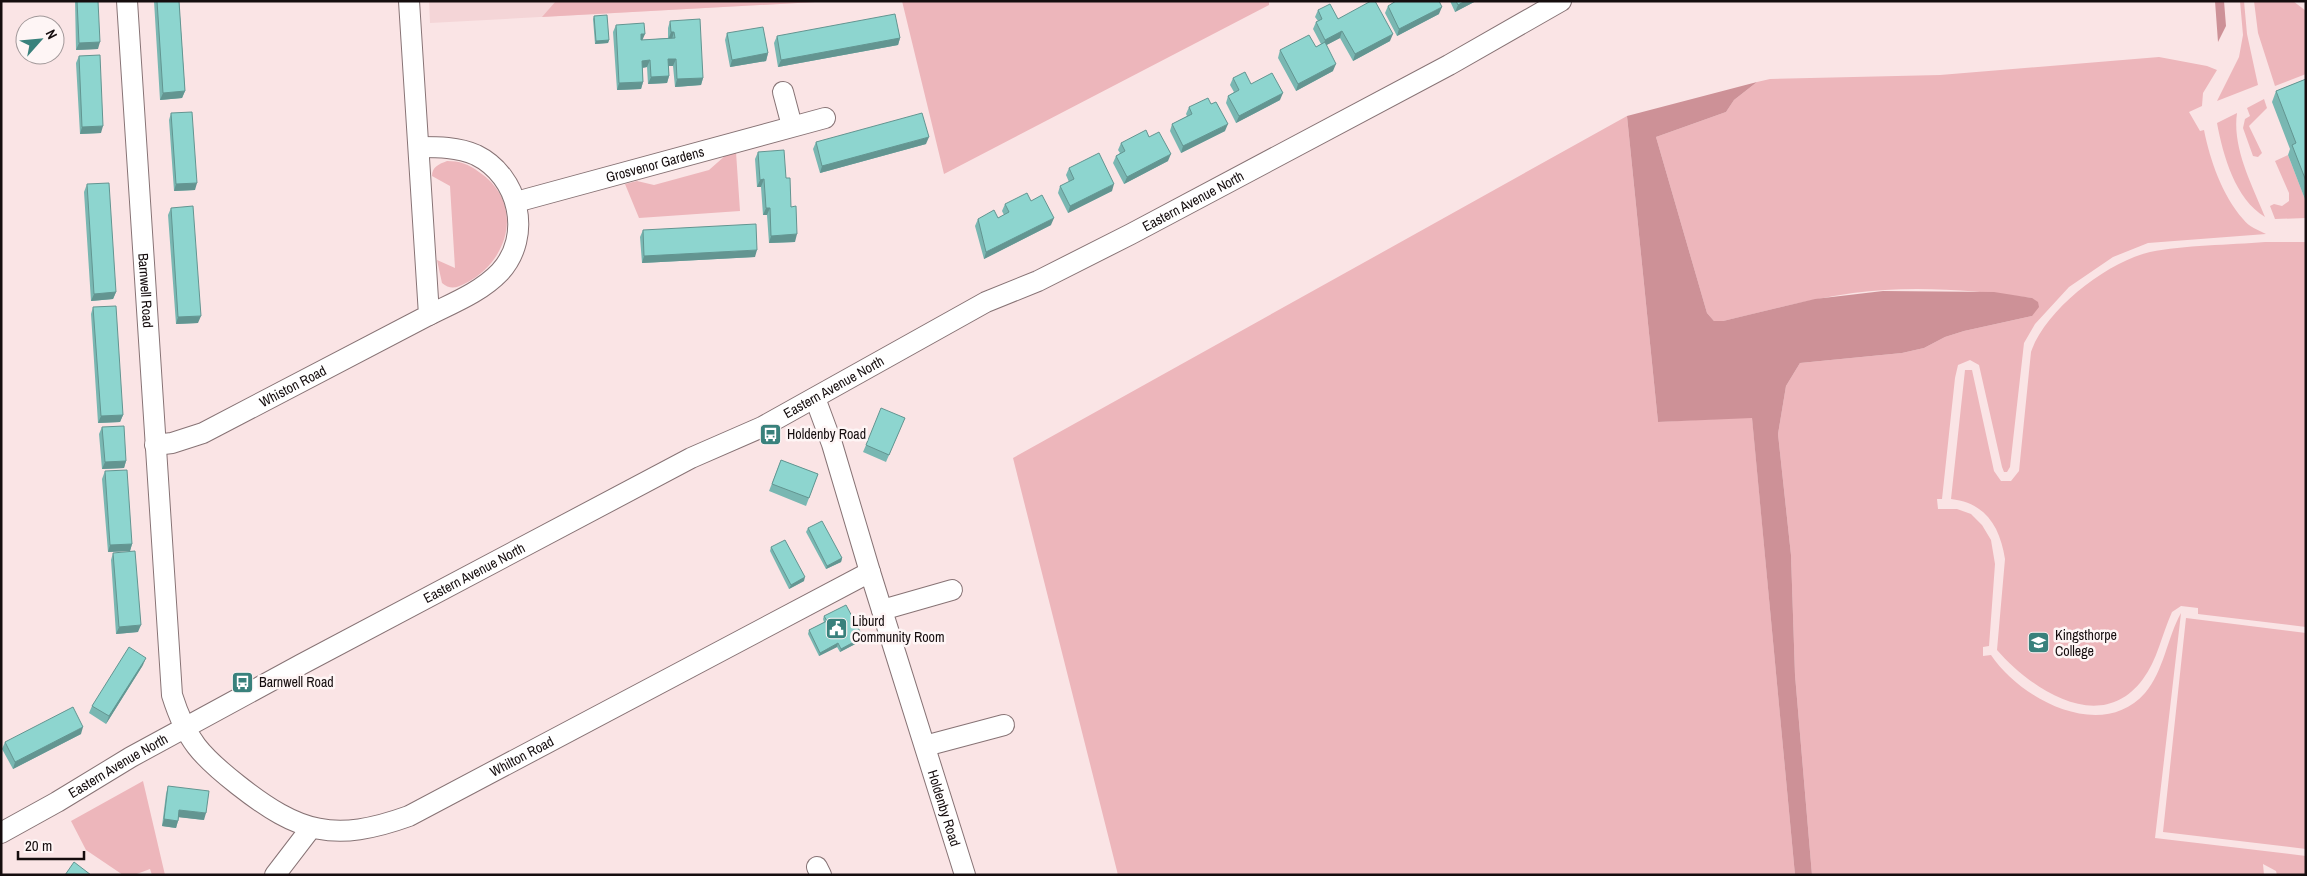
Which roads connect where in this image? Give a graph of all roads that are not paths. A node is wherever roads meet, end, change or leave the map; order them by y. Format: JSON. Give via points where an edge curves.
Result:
{"nodes":[{"id":1,"x":127,"y":1,"type":"edge"},
{"id":2,"x":409,"y":1,"type":"edge"},
{"id":3,"x":1562,"y":1,"type":"edge"},
{"id":4,"x":783,"y":92,"type":"dead end"},
{"id":5,"x":824,"y":118,"type":"dead end"},
{"id":6,"x":792,"y":126,"type":"junction"},
{"id":7,"x":419,"y":147,"type":"junction"},
{"id":8,"x":516,"y":202,"type":"junction"},
{"id":9,"x":429,"y":316,"type":"junction"},
{"id":10,"x":814,"y":398,"type":"junction"},
{"id":11,"x":155,"y":445,"type":"junction"},
{"id":12,"x":870,"y":572,"type":"junction"},
{"id":13,"x":952,"y":590,"type":"dead end"},
{"id":14,"x":882,"y":610,"type":"junction"},
{"id":15,"x":1004,"y":725,"type":"dead end"},
{"id":16,"x":185,"y":727,"type":"junction"},
{"id":17,"x":925,"y":746,"type":"junction"},
{"id":18,"x":311,"y":828,"type":"junction"},
{"id":19,"x":1,"y":833,"type":"edge"},
{"id":20,"x":275,"y":875,"type":"edge"},
{"id":21,"x":966,"y":875,"type":"edge"}],
"edges":[{"from":1,"to":11,"type":"street","name":"Barnwell Road"},
{"from":2,"to":7,"type":"street"},
{"from":3,"to":10,"type":"street","name":"Eastern Avenue North","via":[[1449,66],[1062,270],[1007,292],[949,321]]},
{"from":4,"to":6,"type":"street"},
{"from":5,"to":6,"type":"street","name":"Grosvenor Gardens"},
{"from":6,"to":8,"type":"street","name":"Grosvenor Gardens"},
{"from":7,"to":8,"type":"street","name":"Whiston Road","via":[[454,149],[483,158],[499,173]]},
{"from":7,"to":9,"type":"street"},
{"from":8,"to":9,"type":"street","name":"Whiston Road","via":[[517,239],[501,271],[482,288]]},
{"from":9,"to":11,"type":"street","name":"Whiston Road","via":[[203,433]]},
{"from":10,"to":12,"type":"street","name":"Holdenby Road","via":[[832,444]]},
{"from":10,"to":16,"type":"street","name":"Eastern Avenue North","via":[[762,427],[691,458]]},
{"from":11,"to":16,"type":"street","name":"Barnwell Road","via":[[172,695]]},
{"from":12,"to":14,"type":"street","name":"Holdenby Road"},
{"from":12,"to":18,"type":"street","name":"Whilton Road","via":[[409,816],[361,830],[342,832]]},
{"from":13,"to":14,"type":"street"},
{"from":14,"to":17,"type":"street","name":"Holdenby Road"},
{"from":15,"to":17,"type":"street"},
{"from":16,"to":18,"type":"street","name":"Whilton Road","via":[[207,760],[278,815]]},
{"from":16,"to":19,"type":"street","name":"Eastern Avenue North"},
{"from":17,"to":21,"type":"street","name":"Holdenby Road"},
{"from":18,"to":20,"type":"street"}]}
